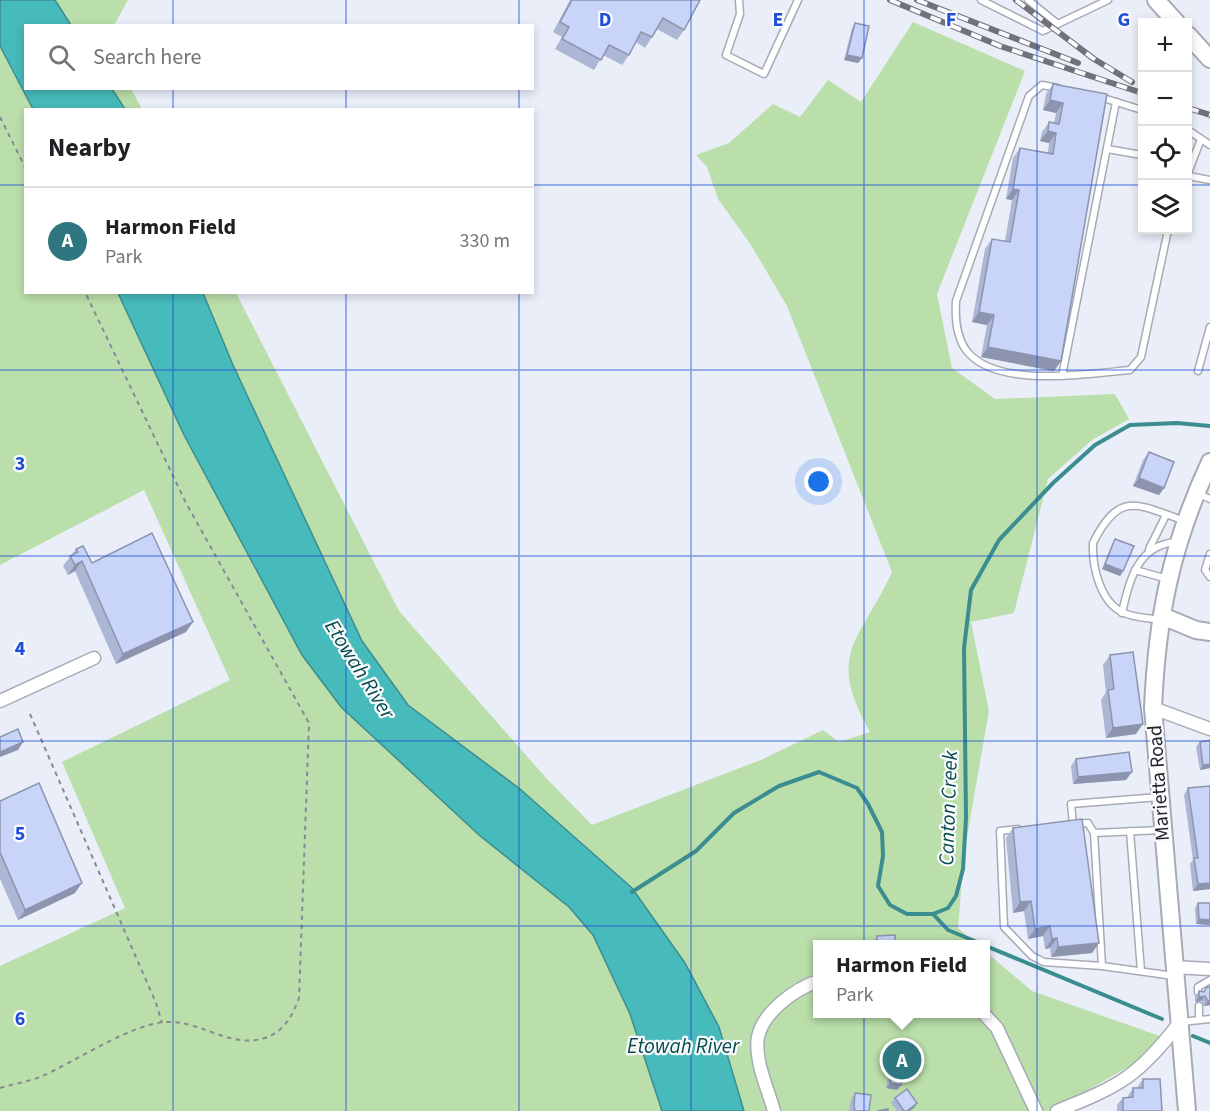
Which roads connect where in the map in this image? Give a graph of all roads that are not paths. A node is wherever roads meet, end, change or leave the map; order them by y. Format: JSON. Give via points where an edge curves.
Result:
{"nodes":[{"id":1,"x":738,"y":0,"type":"edge"},
{"id":2,"x":798,"y":0,"type":"edge"},
{"id":3,"x":981,"y":0,"type":"edge"},
{"id":4,"x":1028,"y":0,"type":"edge"},
{"id":5,"x":1108,"y":0,"type":"edge"},
{"id":6,"x":1156,"y":0,"type":"edge"},
{"id":7,"x":1172,"y":18,"type":"edge"},
{"id":8,"x":1058,"y":24,"type":"junction"},
{"id":9,"x":1192,"y":39,"type":"edge"},
{"id":10,"x":1210,"y":58,"type":"edge"},
{"id":11,"x":1065,"y":90,"type":"edge"},
{"id":12,"x":1089,"y":95,"type":"edge"},
{"id":13,"x":1116,"y":102,"type":"junction"},
{"id":14,"x":1138,"y":109,"type":"edge"},
{"id":15,"x":1192,"y":133,"type":"edge"},
{"id":16,"x":1201,"y":139,"type":"junction"},
{"id":17,"x":1210,"y":145,"type":"edge"},
{"id":18,"x":1107,"y":149,"type":"junction"},
{"id":19,"x":1138,"y":154,"type":"edge"},
{"id":20,"x":1192,"y":164,"type":"edge"},
{"id":21,"x":1192,"y":176,"type":"edge"},
{"id":22,"x":1210,"y":180,"type":"edge"},
{"id":23,"x":1167,"y":234,"type":"edge"},
{"id":24,"x":1210,"y":327,"type":"edge"},
{"id":25,"x":1198,"y":371,"type":"dead end"},
{"id":26,"x":1062,"y":376,"type":"junction"},
{"id":27,"x":1210,"y":462,"type":"edge"},
{"id":28,"x":1203,"y":496,"type":"edge"},
{"id":29,"x":1166,"y":515,"type":"junction"},
{"id":30,"x":1185,"y":522,"type":"junction"},
{"id":31,"x":1179,"y":541,"type":"junction"},
{"id":32,"x":1149,"y":550,"type":"junction"},
{"id":33,"x":1210,"y":554,"type":"edge"},
{"id":34,"x":1135,"y":570,"type":"junction"},
{"id":35,"x":1210,"y":577,"type":"edge"},
{"id":36,"x":1168,"y":579,"type":"junction"},
{"id":37,"x":1122,"y":613,"type":"junction"},
{"id":38,"x":1161,"y":618,"type":"junction"},
{"id":39,"x":1210,"y":632,"type":"edge"},
{"id":40,"x":94,"y":658,"type":"dead end"},
{"id":41,"x":0,"y":701,"type":"edge"},
{"id":42,"x":1153,"y":708,"type":"junction"},
{"id":43,"x":1210,"y":729,"type":"edge"},
{"id":44,"x":1160,"y":797,"type":"junction"},
{"id":45,"x":1073,"y":824,"type":"junction"},
{"id":46,"x":1062,"y":825,"type":"edge"},
{"id":47,"x":1031,"y":828,"type":"edge"},
{"id":48,"x":1162,"y":830,"type":"junction"},
{"id":49,"x":1130,"y":831,"type":"junction"},
{"id":50,"x":1094,"y":832,"type":"junction"},
{"id":51,"x":1102,"y":966,"type":"junction"},
{"id":52,"x":1210,"y":969,"type":"edge"},
{"id":53,"x":1141,"y":971,"type":"junction"},
{"id":54,"x":1174,"y":972,"type":"junction"},
{"id":55,"x":1210,"y":979,"type":"edge"},
{"id":56,"x":813,"y":984,"type":"edge"},
{"id":57,"x":1198,"y":992,"type":"edge"},
{"id":58,"x":1199,"y":1006,"type":"dead end"},
{"id":59,"x":988,"y":1018,"type":"edge"},
{"id":60,"x":1210,"y":1019,"type":"edge"},
{"id":61,"x":1199,"y":1020,"type":"junction"},
{"id":62,"x":1180,"y":1022,"type":"junction"},
{"id":63,"x":774,"y":1111,"type":"edge"},
{"id":64,"x":1036,"y":1111,"type":"edge"},
{"id":65,"x":1058,"y":1111,"type":"edge"},
{"id":66,"x":1187,"y":1111,"type":"edge"}],
"edges":[{"from":1,"to":2,"type":"lane","via":[[740,14],[726,55],[764,74]]},
{"from":3,"to":8,"type":"lane","via":[[1043,31]]},
{"from":4,"to":8,"type":"lane"},
{"from":5,"to":8,"type":"lane"},
{"from":6,"to":7,"type":"street"},
{"from":9,"to":10,"type":"street"},
{"from":11,"to":26,"type":"lane","via":[[1042,85],[1029,96],[956,301],[955,322],[965,349],[980,363],[1027,376]]},
{"from":12,"to":13,"type":"lane"},
{"from":13,"to":14,"type":"lane"},
{"from":13,"to":18,"type":"lane"},
{"from":15,"to":16,"type":"lane"},
{"from":16,"to":17,"type":"lane"},
{"from":16,"to":20,"type":"lane"},
{"from":18,"to":19,"type":"lane"},
{"from":18,"to":26,"type":"lane"},
{"from":21,"to":22,"type":"lane"},
{"from":23,"to":26,"type":"lane","via":[[1141,357],[1130,370]]},
{"from":24,"to":25,"type":"lane"},
{"from":27,"to":28,"type":"street","name":"Marietta Road"},
{"from":28,"to":30,"type":"street","name":"Marietta Road"},
{"from":29,"to":30,"type":"lane"},
{"from":29,"to":32,"type":"lane"},
{"from":29,"to":37,"type":"lane","via":[[1136,504],[1118,508],[1093,543],[1092,555],[1104,593]]},
{"from":30,"to":31,"type":"street","name":"Marietta Road"},
{"from":31,"to":32,"type":"lane"},
{"from":31,"to":36,"type":"street","name":"Marietta Road"},
{"from":32,"to":34,"type":"lane"},
{"from":33,"to":35,"type":"lane","via":[[1205,570]]},
{"from":34,"to":36,"type":"lane"},
{"from":34,"to":37,"type":"lane"},
{"from":36,"to":38,"type":"street","name":"Marietta Road"},
{"from":37,"to":38,"type":"lane"},
{"from":38,"to":39,"type":"street"},
{"from":38,"to":42,"type":"street","name":"Marietta Road"},
{"from":40,"to":41,"type":"street"},
{"from":42,"to":43,"type":"street"},
{"from":42,"to":44,"type":"street","name":"Marietta Road"},
{"from":44,"to":45,"type":"lane","via":[[1071,804]]},
{"from":44,"to":48,"type":"street","name":"Marietta Road"},
{"from":45,"to":46,"type":"lane"},
{"from":45,"to":50,"type":"lane","via":[[1088,823]]},
{"from":47,"to":51,"type":"lane","via":[[1000,831],[1004,927],[1032,956],[1044,962]]},
{"from":48,"to":49,"type":"lane"},
{"from":48,"to":54,"type":"street","name":"Marietta Road"},
{"from":49,"to":50,"type":"lane"},
{"from":49,"to":53,"type":"lane"},
{"from":50,"to":51,"type":"lane"},
{"from":51,"to":53,"type":"lane"},
{"from":52,"to":54,"type":"street"},
{"from":53,"to":54,"type":"lane"},
{"from":54,"to":62,"type":"street","name":"Marietta Road"},
{"from":55,"to":57,"type":"lane","via":[[1198,987]]},
{"from":56,"to":63,"type":"street","via":[[777,1003],[758,1036],[759,1059]]},
{"from":58,"to":61,"type":"lane"},
{"from":59,"to":64,"type":"street","via":[[997,1028]]},
{"from":60,"to":61,"type":"lane"},
{"from":61,"to":62,"type":"lane"},
{"from":62,"to":65,"type":"street","via":[[1153,1058],[1130,1077]]},
{"from":62,"to":66,"type":"street","name":"Marietta Road"}]}
